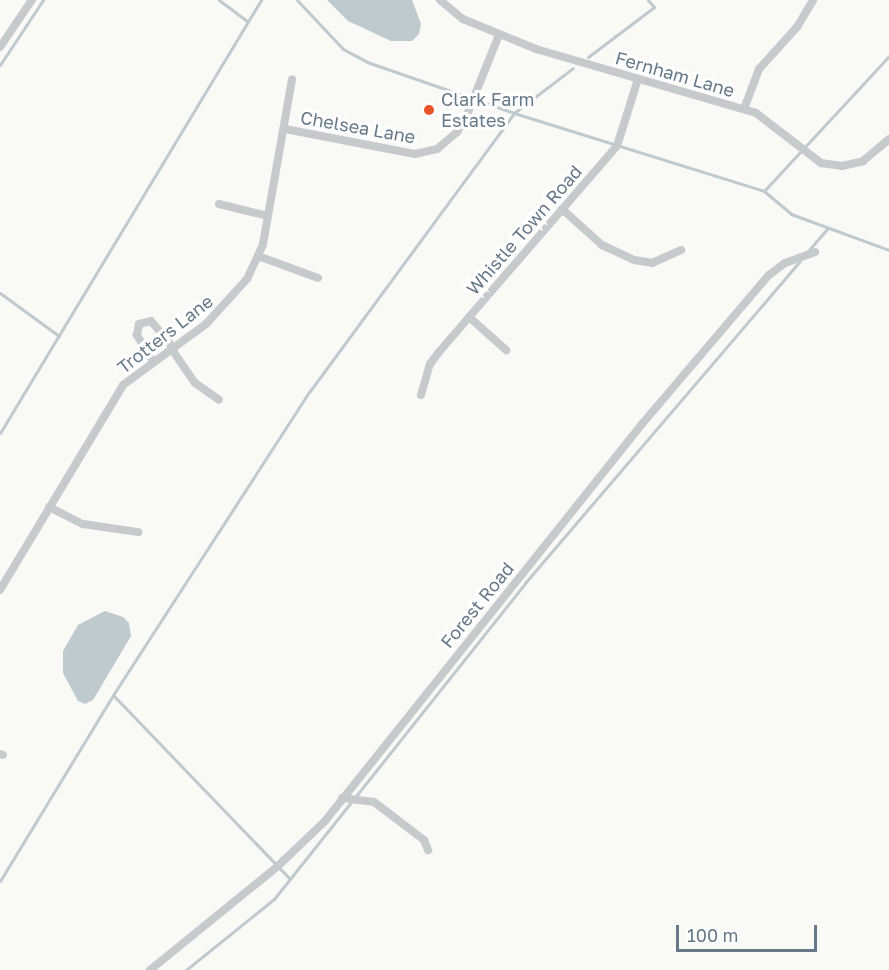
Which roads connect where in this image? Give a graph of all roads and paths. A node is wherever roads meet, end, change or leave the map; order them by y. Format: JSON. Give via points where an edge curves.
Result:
{"nodes":[{"id":1,"x":32,"y":0,"type":"edge"},
{"id":2,"x":440,"y":0,"type":"edge"},
{"id":3,"x":813,"y":0,"type":"edge"},
{"id":4,"x":499,"y":35,"type":"junction"},
{"id":5,"x":0,"y":47,"type":"edge"},
{"id":6,"x":639,"y":79,"type":"junction"},
{"id":7,"x":292,"y":80,"type":"dead end"},
{"id":8,"x":744,"y":109,"type":"junction"},
{"id":9,"x":285,"y":129,"type":"junction"},
{"id":10,"x":889,"y":139,"type":"edge"},
{"id":11,"x":219,"y":204,"type":"dead end"},
{"id":12,"x":562,"y":209,"type":"junction"},
{"id":13,"x":268,"y":216,"type":"junction"},
{"id":14,"x":681,"y":250,"type":"dead end"},
{"id":15,"x":815,"y":252,"type":"dead end"},
{"id":16,"x":258,"y":256,"type":"junction"},
{"id":17,"x":318,"y":278,"type":"dead end"},
{"id":18,"x":468,"y":317,"type":"junction"},
{"id":19,"x":172,"y":348,"type":"junction"},
{"id":20,"x":506,"y":350,"type":"dead end"},
{"id":21,"x":153,"y":361,"type":"junction"},
{"id":22,"x":421,"y":395,"type":"dead end"},
{"id":23,"x":219,"y":400,"type":"dead end"},
{"id":24,"x":49,"y":507,"type":"junction"},
{"id":25,"x":138,"y":532,"type":"dead end"},
{"id":26,"x":0,"y":590,"type":"edge"},
{"id":27,"x":342,"y":798,"type":"junction"},
{"id":28,"x":428,"y":850,"type":"dead end"},
{"id":29,"x":150,"y":970,"type":"edge"}],
"edges":[{"from":1,"to":5,"type":"street"},
{"from":2,"to":4,"type":"street","name":"Fernham Lane","via":[[462,19]]},
{"from":3,"to":8,"type":"street","via":[[797,27],[759,69]]},
{"from":4,"to":6,"type":"street","name":"Fernham Lane"},
{"from":4,"to":9,"type":"street","name":"Chelsea Lane","via":[[466,117],[457,132],[437,149],[415,154]]},
{"from":6,"to":8,"type":"street","name":"Fernham Lane"},
{"from":6,"to":12,"type":"street","name":"Whistle Town Road","via":[[617,146]]},
{"from":7,"to":9,"type":"street","name":"Trotters Lane"},
{"from":8,"to":10,"type":"street","name":"Fernham Lane","via":[[765,118],[811,159],[833,166],[864,162]]},
{"from":9,"to":13,"type":"street","name":"Trotters Lane"},
{"from":11,"to":13,"type":"street"},
{"from":12,"to":14,"type":"street","via":[[602,244],[634,260],[652,263]]},
{"from":12,"to":18,"type":"street","name":"Whistle Town Road"},
{"from":13,"to":16,"type":"street","name":"Trotters Lane"},
{"from":15,"to":27,"type":"street","name":"Forest Road","via":[[785,263],[769,275],[642,424]]},
{"from":16,"to":17,"type":"street"},
{"from":16,"to":19,"type":"street","name":"Trotters Lane","via":[[247,279],[223,309]]},
{"from":18,"to":20,"type":"street"},
{"from":18,"to":22,"type":"street","name":"Whistle Town Road","via":[[430,364]]},
{"from":19,"to":21,"type":"street","name":"Trotters Lane"},
{"from":19,"to":21,"type":"street","via":[[151,321],[139,324],[137,335]]},
{"from":19,"to":23,"type":"street","via":[[195,383]]},
{"from":21,"to":24,"type":"street","name":"Trotters Lane","via":[[135,372],[110,401]]},
{"from":24,"to":25,"type":"street","via":[[83,524]]},
{"from":24,"to":26,"type":"street","name":"Trotters Lane"},
{"from":27,"to":28,"type":"street","via":[[374,802],[424,840]]},
{"from":27,"to":29,"type":"street","name":"Forest Road","via":[[279,865]]}]}
